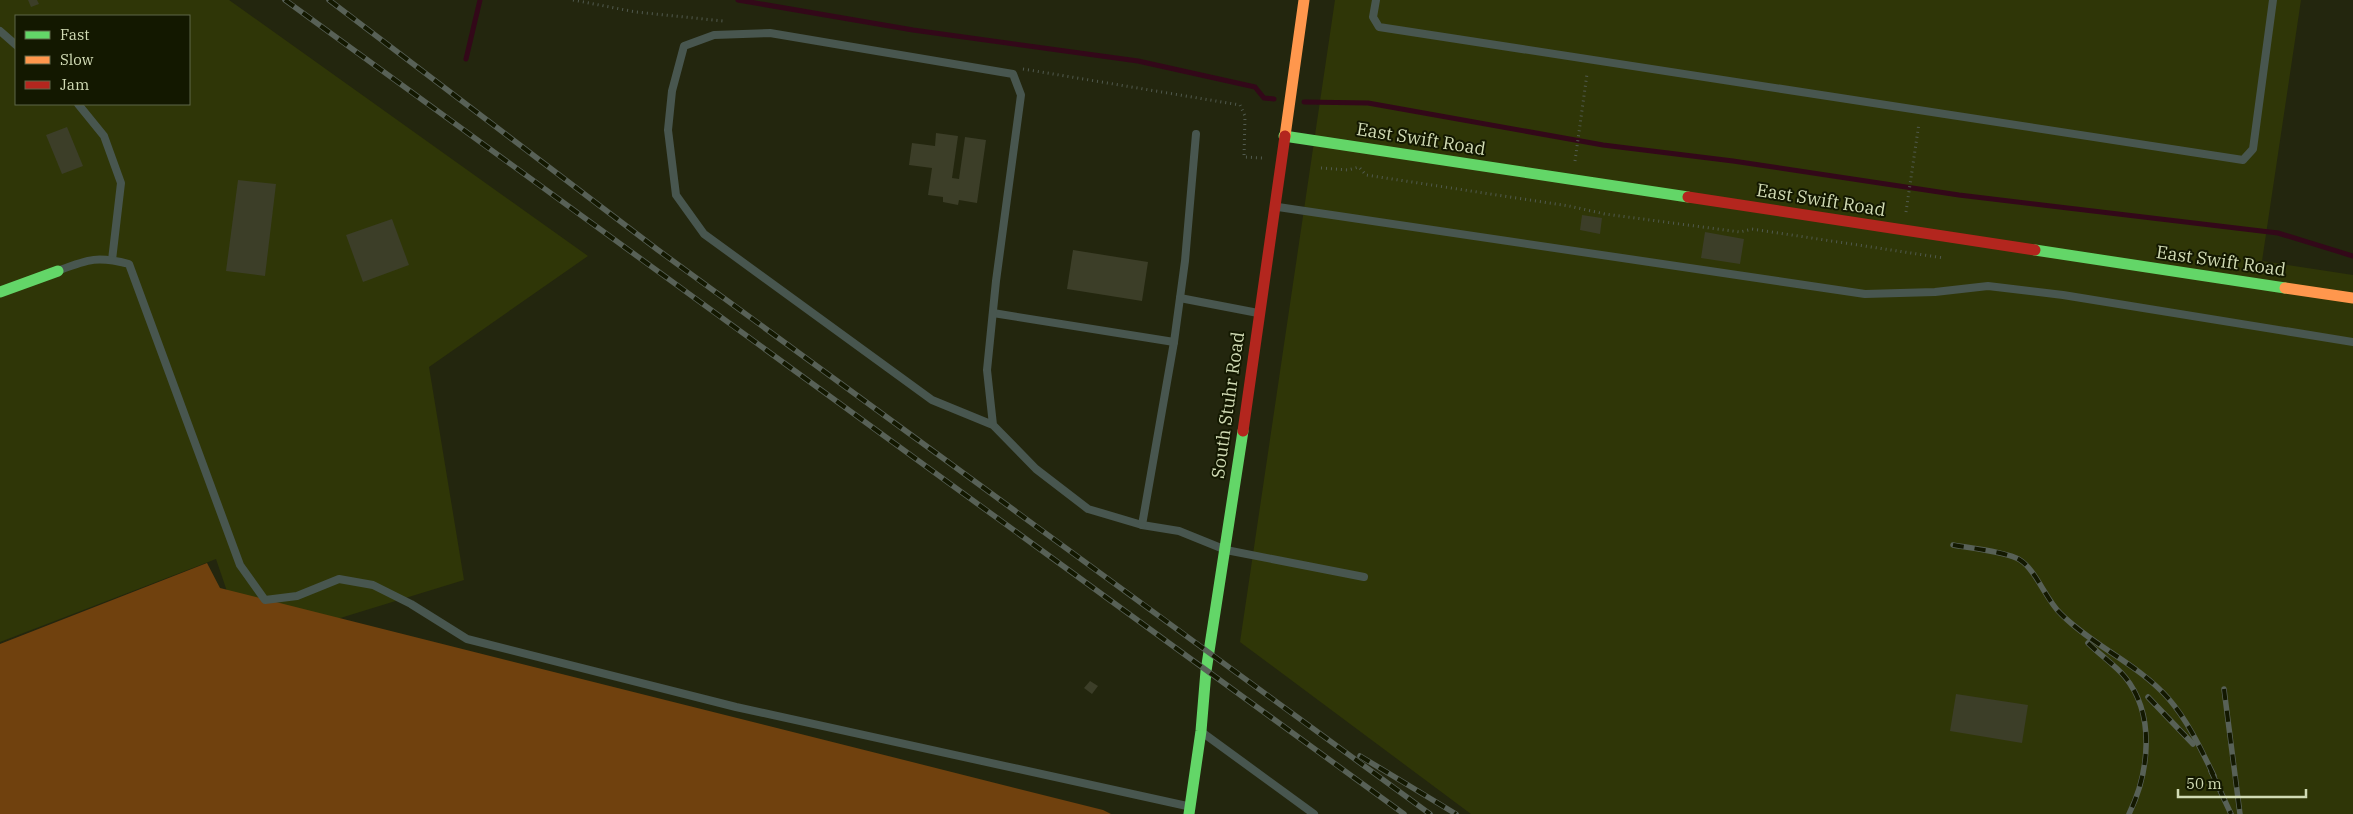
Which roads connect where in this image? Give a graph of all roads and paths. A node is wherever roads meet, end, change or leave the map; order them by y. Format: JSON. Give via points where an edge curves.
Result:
{"nodes":[{"id":1,"x":1304,"y":0,"type":"edge"},
{"id":2,"x":1376,"y":0,"type":"edge"},
{"id":3,"x":2273,"y":0,"type":"edge"},
{"id":4,"x":0,"y":31,"type":"edge"},
{"id":5,"x":15,"y":44,"type":"edge"},
{"id":6,"x":1587,"y":74,"type":"dead end"},
{"id":7,"x":79,"y":105,"type":"edge"},
{"id":8,"x":1919,"y":123,"type":"dead end"},
{"id":9,"x":1196,"y":134,"type":"dead end"},
{"id":10,"x":1284,"y":136,"type":"junction"},
{"id":11,"x":1575,"y":161,"type":"dead end"},
{"id":12,"x":1321,"y":168,"type":"dead end"},
{"id":13,"x":1273,"y":206,"type":"junction"},
{"id":14,"x":1906,"y":212,"type":"dead end"},
{"id":15,"x":1944,"y":258,"type":"dead end"},
{"id":16,"x":112,"y":260,"type":"junction"},
{"id":17,"x":58,"y":271,"type":"joint"},
{"id":18,"x":0,"y":292,"type":"edge"},
{"id":19,"x":1180,"y":298,"type":"junction"},
{"id":20,"x":2353,"y":298,"type":"edge"},
{"id":21,"x":992,"y":313,"type":"junction"},
{"id":22,"x":1258,"y":313,"type":"junction"},
{"id":23,"x":1174,"y":342,"type":"junction"},
{"id":24,"x":2353,"y":342,"type":"edge"},
{"id":25,"x":992,"y":425,"type":"junction"},
{"id":26,"x":1142,"y":525,"type":"junction"},
{"id":27,"x":1226,"y":550,"type":"junction"},
{"id":28,"x":1364,"y":577,"type":"dead end"},
{"id":29,"x":1201,"y":731,"type":"junction"},
{"id":30,"x":1189,"y":810,"type":"edge"},
{"id":31,"x":1314,"y":814,"type":"edge"}],
"edges":[{"from":1,"to":10,"type":"street","name":"South Stuhr Road"},
{"from":2,"to":3,"type":"lane","via":[[1373,17],[1379,27],[2243,160],[2253,149]]},
{"from":4,"to":5,"type":"lane"},
{"from":6,"to":11,"type":"path"},
{"from":7,"to":16,"type":"lane","via":[[104,136],[121,183]]},
{"from":8,"to":14,"type":"path"},
{"from":9,"to":19,"type":"lane"},
{"from":10,"to":13,"type":"street","name":"South Stuhr Road"},
{"from":10,"to":20,"type":"street","name":"East Swift Road"},
{"from":12,"to":15,"type":"path","via":[[1348,170],[1359,167],[1366,175],[1605,214],[1740,232],[1752,229]]},
{"from":13,"to":22,"type":"street","name":"South Stuhr Road"},
{"from":13,"to":24,"type":"lane","via":[[1865,294],[1935,292],[1988,286]]},
{"from":16,"to":17,"type":"lane","via":[[91,259]]},
{"from":16,"to":30,"type":"lane","via":[[129,264],[240,565],[265,600],[297,596],[339,580],[373,585],[468,639],[736,707]]},
{"from":17,"to":18,"type":"street"},
{"from":19,"to":22,"type":"lane"},
{"from":19,"to":23,"type":"lane"},
{"from":21,"to":23,"type":"lane"},
{"from":21,"to":25,"type":"lane","via":[[987,370]]},
{"from":21,"to":25,"type":"lane","via":[[1021,95],[1013,74],[770,33],[714,35],[684,46],[672,91],[668,130],[676,196],[704,234],[932,400]]},
{"from":22,"to":27,"type":"street","name":"South Stuhr Road"},
{"from":23,"to":26,"type":"lane"},
{"from":25,"to":26,"type":"lane","via":[[1036,469],[1088,509]]},
{"from":26,"to":27,"type":"lane","via":[[1179,531]]},
{"from":27,"to":28,"type":"lane"},
{"from":27,"to":29,"type":"street","name":"South Stuhr Road","via":[[1206,671]]},
{"from":29,"to":30,"type":"street","name":"South Stuhr Road"},
{"from":29,"to":31,"type":"lane"}]}
